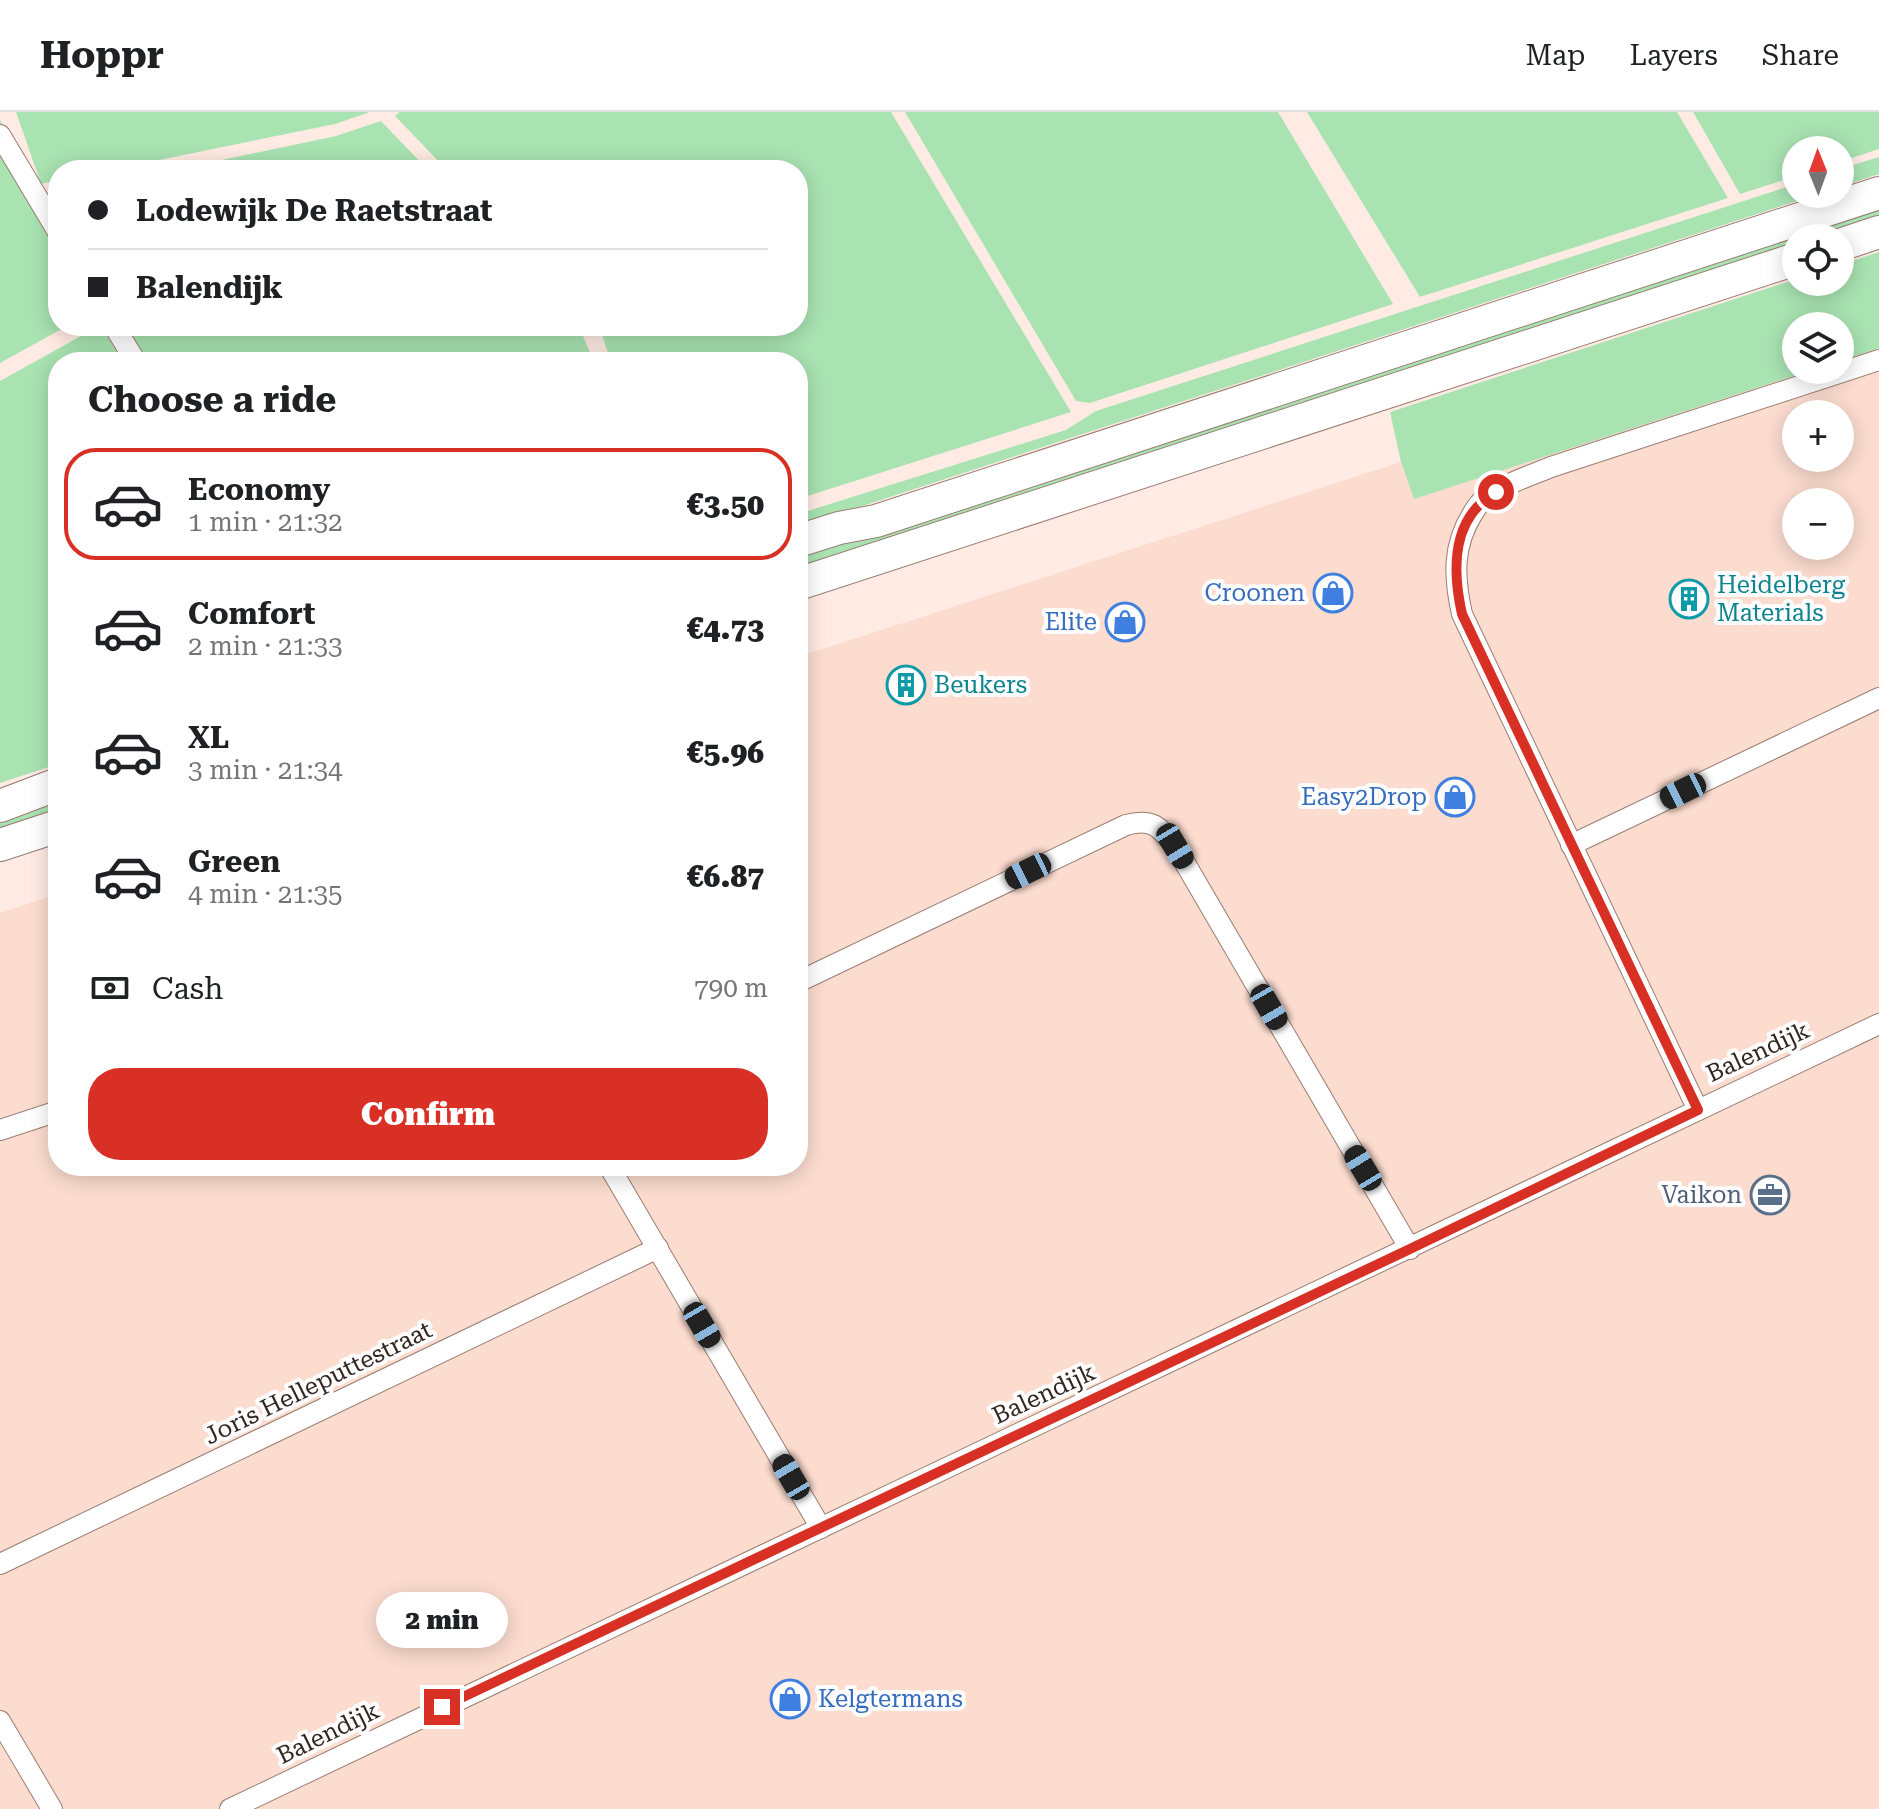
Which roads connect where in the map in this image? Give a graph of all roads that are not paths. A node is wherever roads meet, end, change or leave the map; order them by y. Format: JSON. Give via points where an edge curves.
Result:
{"nodes":[{"id":1,"x":0,"y":135,"type":"edge"},
{"id":2,"x":1879,"y":193,"type":"edge"},
{"id":3,"x":48,"y":215,"type":"edge"},
{"id":4,"x":1879,"y":232,"type":"edge"},
{"id":5,"x":1854,"y":240,"type":"edge"},
{"id":6,"x":1782,"y":264,"type":"edge"},
{"id":7,"x":1879,"y":360,"type":"edge"},
{"id":8,"x":808,"y":538,"type":"edge"},
{"id":9,"x":808,"y":581,"type":"edge"},
{"id":10,"x":1879,"y":698,"type":"edge"},
{"id":11,"x":48,"y":788,"type":"edge"},
{"id":12,"x":0,"y":806,"type":"edge"},
{"id":13,"x":48,"y":829,"type":"edge"},
{"id":14,"x":0,"y":845,"type":"edge"},
{"id":15,"x":1571,"y":845,"type":"junction"},
{"id":16,"x":808,"y":977,"type":"edge"},
{"id":17,"x":1879,"y":1024,"type":"edge"},
{"id":18,"x":1698,"y":1110,"type":"junction"},
{"id":19,"x":48,"y":1114,"type":"edge"},
{"id":20,"x":0,"y":1130,"type":"edge"},
{"id":21,"x":615,"y":1176,"type":"edge"},
{"id":22,"x":658,"y":1248,"type":"junction"},
{"id":23,"x":1410,"y":1249,"type":"junction"},
{"id":24,"x":821,"y":1528,"type":"junction"},
{"id":25,"x":0,"y":1564,"type":"edge"},
{"id":26,"x":0,"y":1721,"type":"edge"},
{"id":27,"x":52,"y":1809,"type":"edge"},
{"id":28,"x":230,"y":1809,"type":"edge"}],
"edges":[{"from":1,"to":3,"type":"street"},
{"from":2,"to":8,"type":"highway","via":[[876,521]]},
{"from":4,"to":5,"type":"highway"},
{"from":6,"to":9,"type":"highway"},
{"from":7,"to":15,"type":"street","via":[[1551,467],[1481,501],[1467,522],[1455,557],[1462,614]]},
{"from":10,"to":15,"type":"street"},
{"from":11,"to":12,"type":"highway"},
{"from":13,"to":14,"type":"highway"},
{"from":15,"to":18,"type":"street"},
{"from":16,"to":23,"type":"street","via":[[1126,825],[1151,823],[1175,846]]},
{"from":17,"to":18,"type":"street","name":"Balendijk"},
{"from":18,"to":23,"type":"street","name":"Balendijk"},
{"from":19,"to":20,"type":"street"},
{"from":21,"to":22,"type":"street"},
{"from":22,"to":24,"type":"street"},
{"from":22,"to":25,"type":"street","name":"Joris Helleputtestraat"},
{"from":23,"to":24,"type":"street","name":"Balendijk"},
{"from":24,"to":28,"type":"street","name":"Balendijk"},
{"from":26,"to":27,"type":"street"}]}
